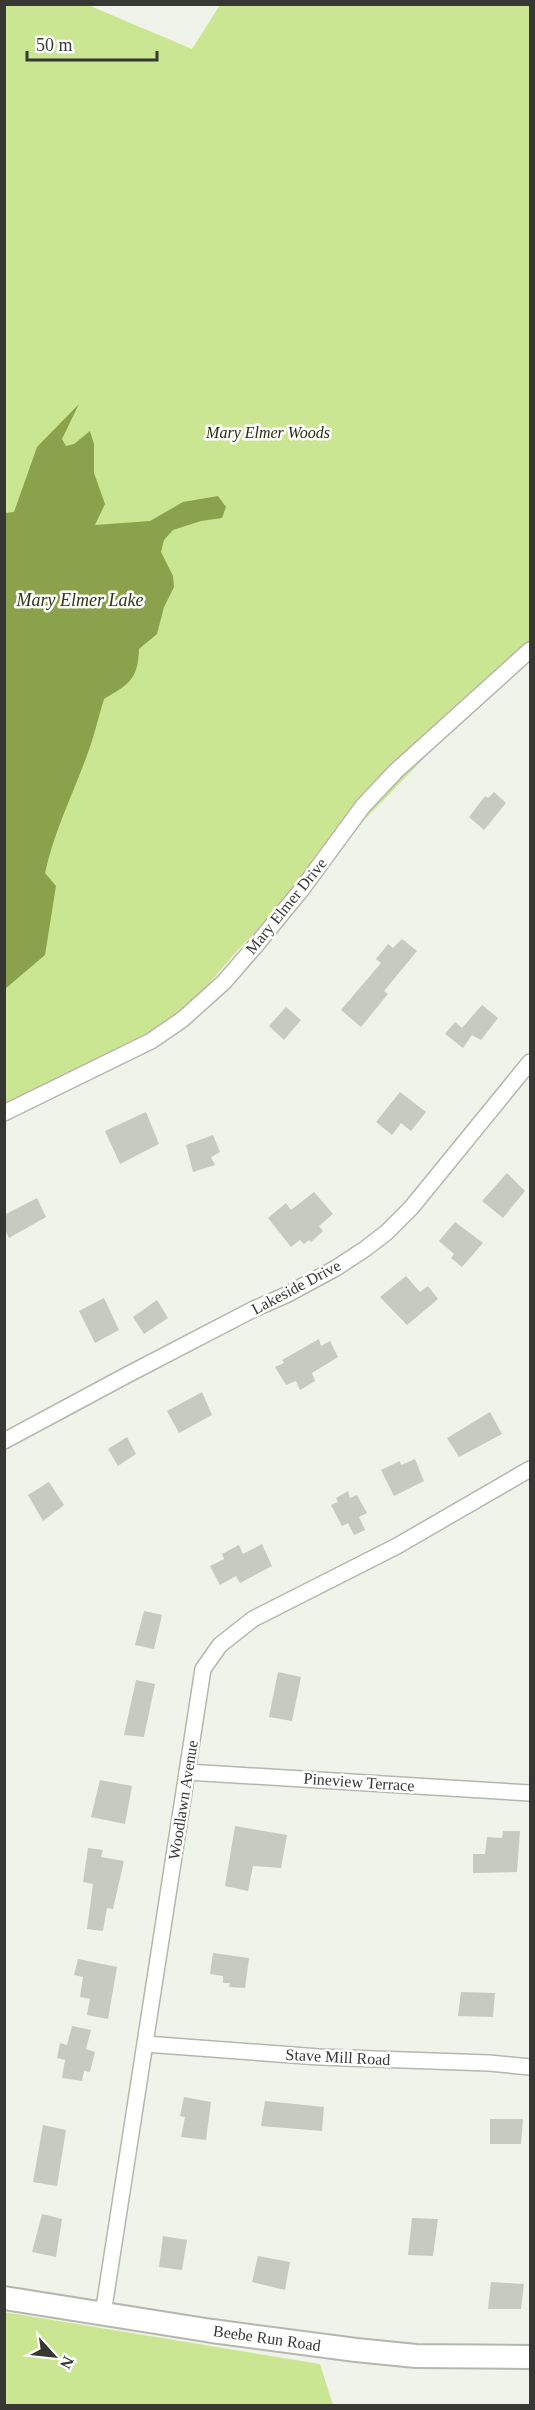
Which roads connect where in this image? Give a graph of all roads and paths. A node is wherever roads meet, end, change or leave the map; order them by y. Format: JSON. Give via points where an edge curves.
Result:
{"nodes":[{"id":1,"x":531,"y":650,"type":"edge"},
{"id":2,"x":531,"y":1062,"type":"edge"},
{"id":3,"x":4,"y":1113,"type":"edge"},
{"id":4,"x":4,"y":1441,"type":"edge"},
{"id":5,"x":531,"y":1469,"type":"edge"},
{"id":6,"x":187,"y":1772,"type":"junction"},
{"id":7,"x":531,"y":1793,"type":"edge"},
{"id":8,"x":145,"y":2044,"type":"junction"},
{"id":9,"x":531,"y":2067,"type":"edge"},
{"id":10,"x":4,"y":2298,"type":"edge"},
{"id":11,"x":103,"y":2314,"type":"junction"},
{"id":12,"x":531,"y":2357,"type":"edge"}],
"edges":[{"from":1,"to":3,"type":"street","name":"Mary Elmer Drive","via":[[416,750],[382,785],[224,982],[151,1041]]},
{"from":2,"to":4,"type":"street","name":"Lakeside Drive","via":[[411,1208],[365,1249],[286,1295]]},
{"from":5,"to":6,"type":"street","name":"Woodlawn Avenue","via":[[232,1634],[204,1669]]},
{"from":6,"to":7,"type":"street","name":"Pineview Terrace"},
{"from":6,"to":8,"type":"street","name":"Woodlawn Avenue"},
{"from":8,"to":9,"type":"street","name":"Stave Mill Road"},
{"from":8,"to":11,"type":"street","name":"Woodlawn Avenue"},
{"from":10,"to":11,"type":"main road","name":"Beebe Run Road"},
{"from":11,"to":12,"type":"main road","name":"Beebe Run Road","via":[[356,2350],[416,2356]]}]}
